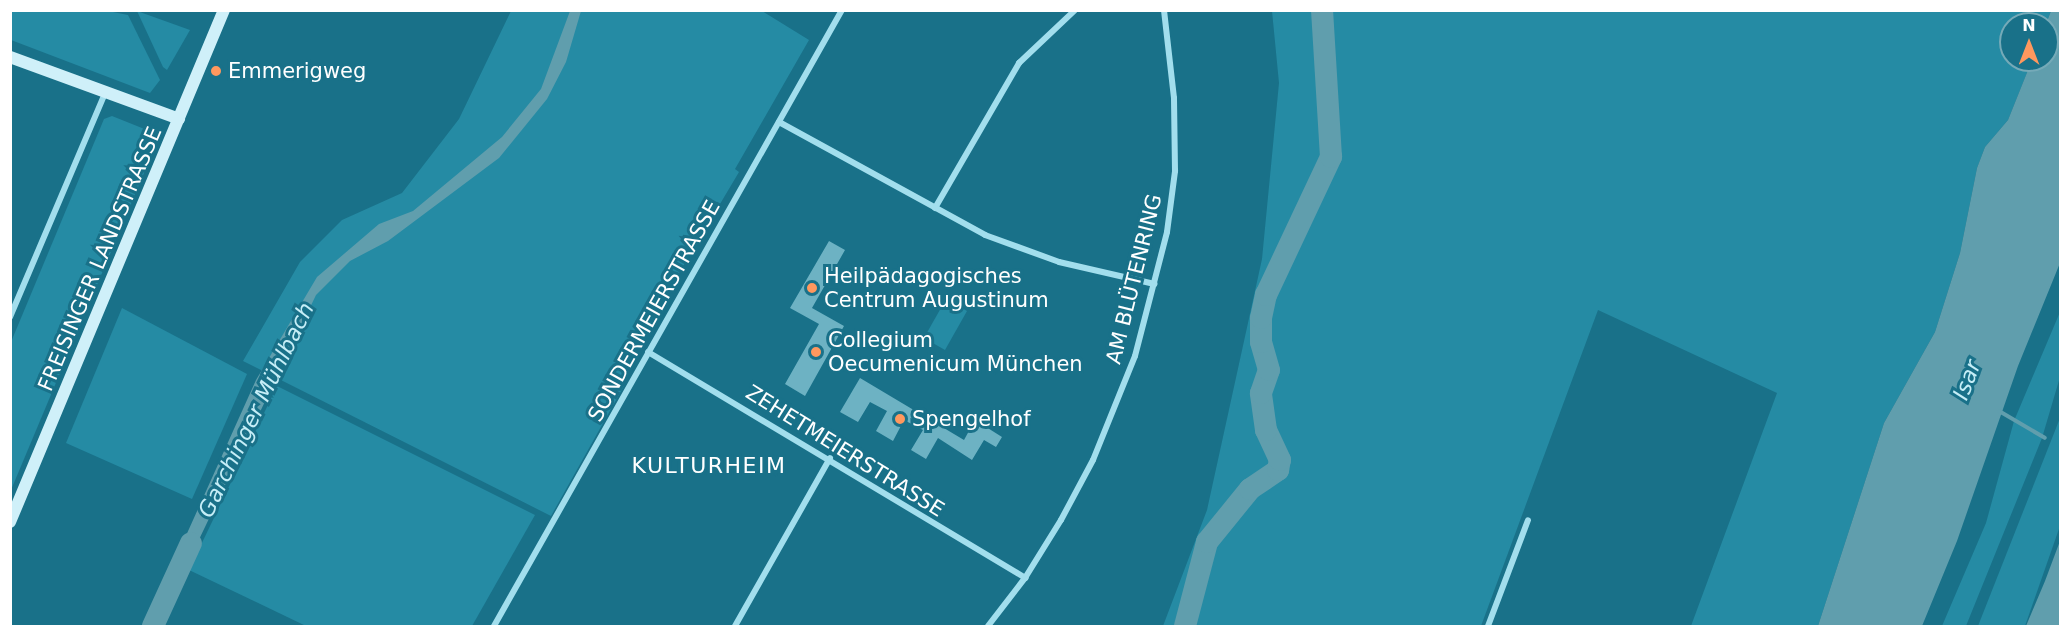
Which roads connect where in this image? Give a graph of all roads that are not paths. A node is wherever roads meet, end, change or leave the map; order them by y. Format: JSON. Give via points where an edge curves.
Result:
{"nodes":[{"id":1,"x":224,"y":10,"type":"edge"},
{"id":2,"x":842,"y":10,"type":"edge"},
{"id":3,"x":1075,"y":10,"type":"edge"},
{"id":4,"x":1164,"y":10,"type":"edge"},
{"id":5,"x":10,"y":57,"type":"edge"},
{"id":6,"x":105,"y":93,"type":"junction"},
{"id":7,"x":179,"y":119,"type":"junction"},
{"id":8,"x":779,"y":122,"type":"junction"},
{"id":9,"x":935,"y":208,"type":"junction"},
{"id":10,"x":1154,"y":284,"type":"junction"},
{"id":11,"x":10,"y":317,"type":"edge"},
{"id":12,"x":648,"y":352,"type":"junction"},
{"id":13,"x":830,"y":459,"type":"junction"},
{"id":14,"x":1528,"y":520,"type":"dead end"},
{"id":15,"x":10,"y":522,"type":"edge"},
{"id":16,"x":1025,"y":578,"type":"junction"},
{"id":17,"x":494,"y":627,"type":"edge"},
{"id":18,"x":735,"y":627,"type":"edge"},
{"id":19,"x":988,"y":627,"type":"edge"},
{"id":20,"x":1488,"y":627,"type":"edge"}],
"edges":[{"from":1,"to":7,"type":"main road","name":"FREISINGER LANDSTRASSE"},
{"from":2,"to":8,"type":"street","name":"SONDERMEIERSTRASSE"},
{"from":3,"to":9,"type":"street","via":[[1019,63]]},
{"from":4,"to":10,"type":"street","name":"AM BLÜTENRING","via":[[1174,98],[1175,171]]},
{"from":5,"to":6,"type":"main road"},
{"from":6,"to":7,"type":"main road"},
{"from":6,"to":11,"type":"street"},
{"from":7,"to":15,"type":"main road","name":"FREISINGER LANDSTRASSE"},
{"from":8,"to":9,"type":"street"},
{"from":8,"to":12,"type":"street","name":"SONDERMEIERSTRASSE"},
{"from":9,"to":10,"type":"street","via":[[1018,248],[1101,274]]},
{"from":10,"to":16,"type":"street","name":"AM BLÜTENRING","via":[[1135,356],[1093,460]]},
{"from":12,"to":13,"type":"street","name":"ZEHETMEIERSTRASSE"},
{"from":12,"to":17,"type":"street","name":"SONDERMEIERSTRASSE"},
{"from":13,"to":16,"type":"street","name":"ZEHETMEIERSTRASSE"},
{"from":13,"to":18,"type":"street"},
{"from":14,"to":20,"type":"street"},
{"from":16,"to":19,"type":"street","name":"AM BLÜTENRING"}]}
